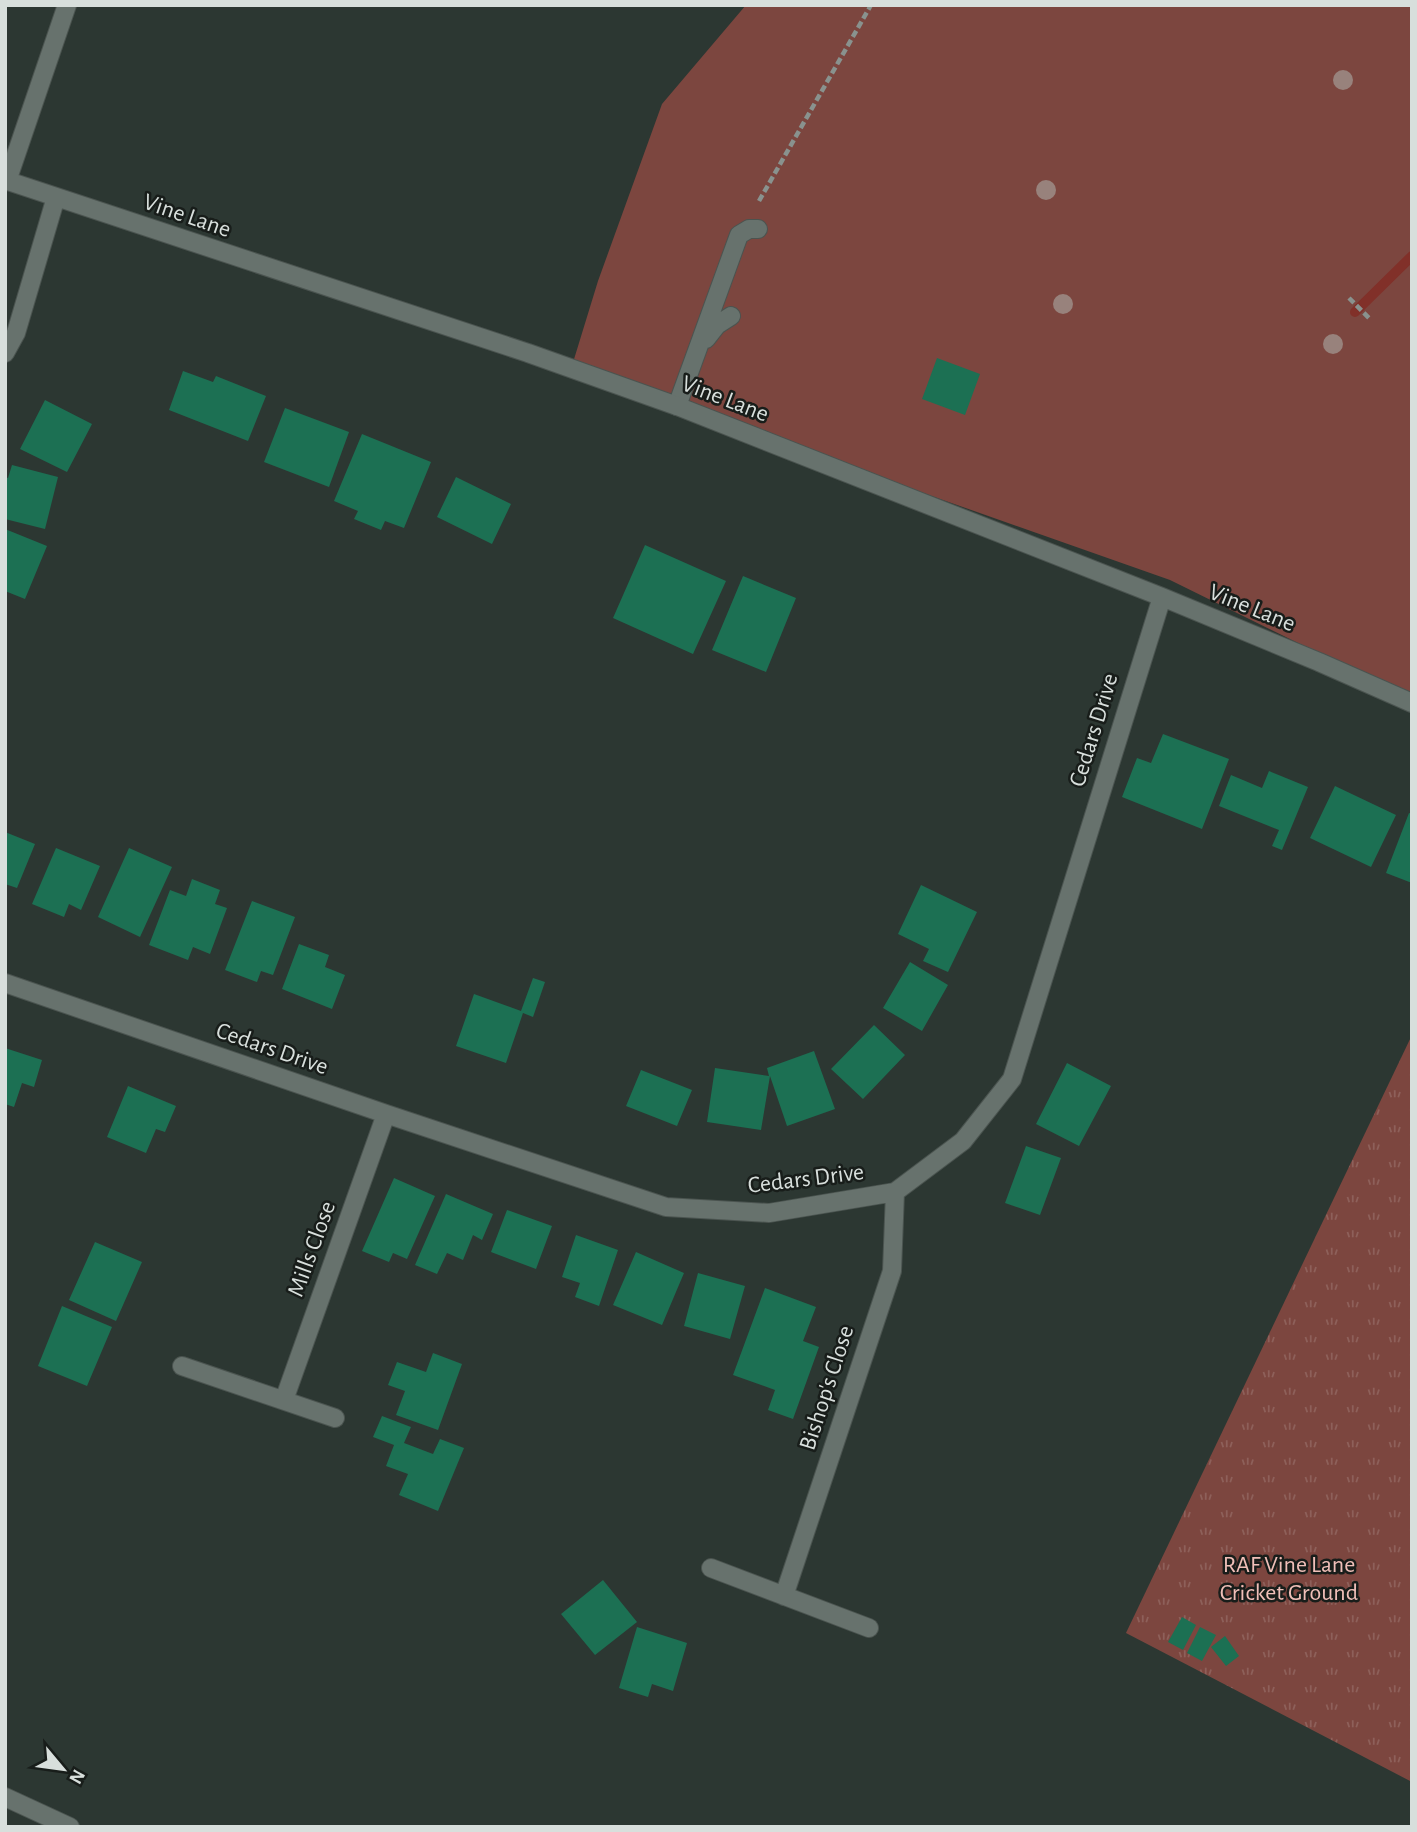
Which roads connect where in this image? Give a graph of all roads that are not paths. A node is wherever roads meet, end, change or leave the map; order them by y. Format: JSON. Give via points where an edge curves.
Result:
{"nodes":[{"id":1,"x":67,"y":5,"type":"edge"},
{"id":2,"x":6,"y":180,"type":"edge"},
{"id":3,"x":56,"y":197,"type":"junction"},
{"id":4,"x":758,"y":229,"type":"dead end"},
{"id":5,"x":731,"y":316,"type":"dead end"},
{"id":6,"x":698,"y":350,"type":"junction"},
{"id":7,"x":5,"y":354,"type":"edge"},
{"id":8,"x":677,"y":406,"type":"junction"},
{"id":9,"x":1162,"y":597,"type":"junction"},
{"id":10,"x":1412,"y":703,"type":"edge"},
{"id":11,"x":5,"y":983,"type":"edge"},
{"id":12,"x":386,"y":1114,"type":"junction"},
{"id":13,"x":895,"y":1192,"type":"junction"},
{"id":14,"x":182,"y":1366,"type":"dead end"},
{"id":15,"x":284,"y":1401,"type":"junction"},
{"id":16,"x":335,"y":1418,"type":"dead end"},
{"id":17,"x":711,"y":1568,"type":"dead end"},
{"id":18,"x":784,"y":1596,"type":"junction"},
{"id":19,"x":869,"y":1628,"type":"dead end"},
{"id":20,"x":5,"y":1797,"type":"edge"},
{"id":21,"x":69,"y":1827,"type":"edge"}],
"edges":[{"from":1,"to":2,"type":"street"},
{"from":2,"to":3,"type":"street","name":"Vine Lane"},
{"from":3,"to":7,"type":"street","via":[[16,333]]},
{"from":3,"to":8,"type":"street","name":"Vine Lane"},
{"from":4,"to":6,"type":"street","via":[[739,235]]},
{"from":5,"to":6,"type":"street"},
{"from":6,"to":8,"type":"street"},
{"from":8,"to":9,"type":"street","name":"Vine Lane"},
{"from":9,"to":10,"type":"street","name":"Vine Lane"},
{"from":9,"to":13,"type":"street","name":"Cedars Drive","via":[[1012,1079],[963,1141]]},
{"from":11,"to":12,"type":"street","name":"Cedars Drive"},
{"from":12,"to":13,"type":"street","name":"Cedars Drive","via":[[666,1207],[769,1213]]},
{"from":12,"to":15,"type":"street","name":"Mills Close"},
{"from":13,"to":18,"type":"street","name":"Bishop's Close","via":[[891,1271]]},
{"from":14,"to":15,"type":"street"},
{"from":15,"to":16,"type":"street"},
{"from":17,"to":18,"type":"street"},
{"from":18,"to":19,"type":"street"},
{"from":20,"to":21,"type":"street"}]}
